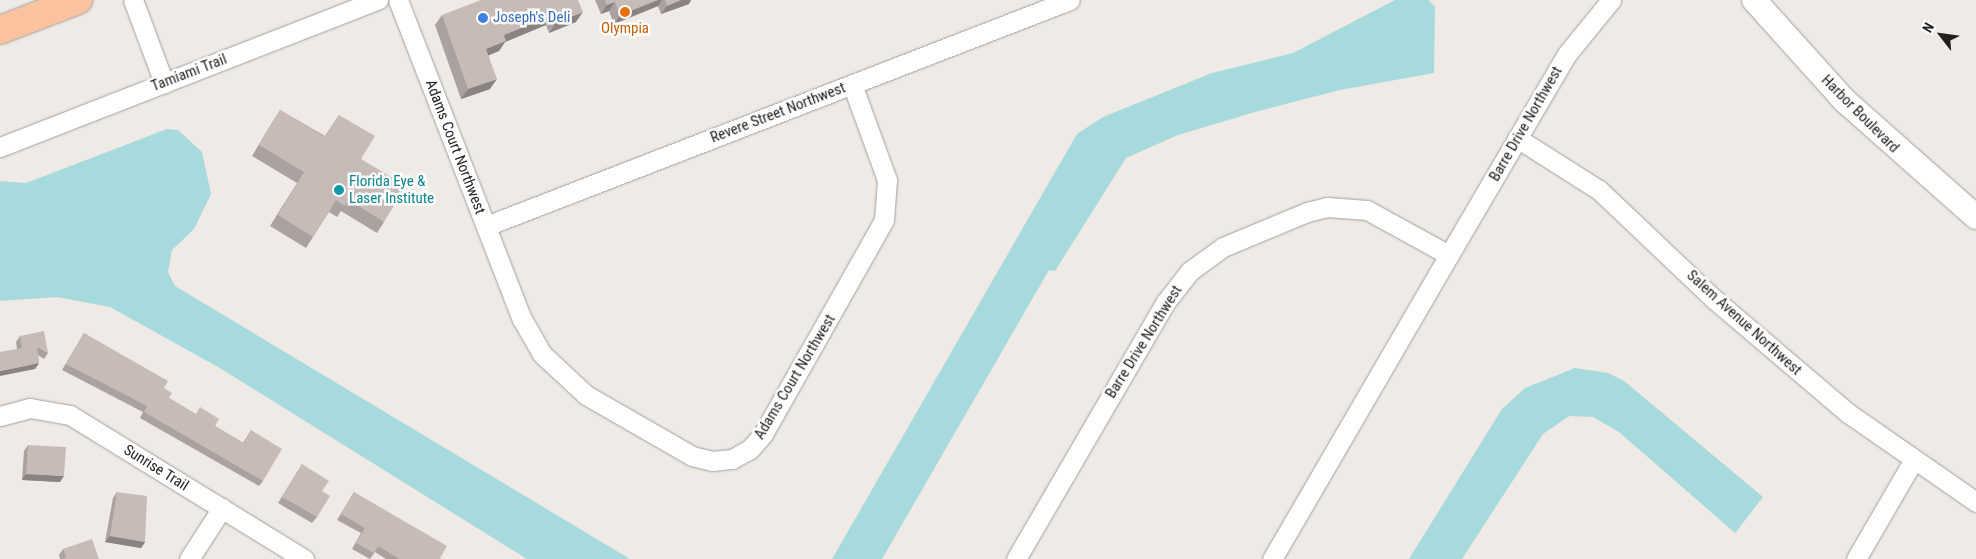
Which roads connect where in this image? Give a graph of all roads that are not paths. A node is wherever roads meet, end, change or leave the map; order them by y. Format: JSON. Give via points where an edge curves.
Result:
{"nodes":[{"id":1,"x":78,"y":0,"type":"edge"},
{"id":2,"x":133,"y":0,"type":"edge"},
{"id":3,"x":378,"y":0,"type":"edge"},
{"id":4,"x":398,"y":0,"type":"edge"},
{"id":5,"x":1070,"y":0,"type":"edge"},
{"id":6,"x":1611,"y":0,"type":"edge"},
{"id":7,"x":1754,"y":0,"type":"edge"},
{"id":8,"x":0,"y":30,"type":"edge"},
{"id":9,"x":164,"y":83,"type":"junction"},
{"id":10,"x":852,"y":84,"type":"junction"},
{"id":11,"x":1517,"y":138,"type":"junction"},
{"id":12,"x":0,"y":147,"type":"edge"},
{"id":13,"x":1976,"y":217,"type":"edge"},
{"id":14,"x":486,"y":226,"type":"junction"},
{"id":15,"x":1449,"y":255,"type":"junction"},
{"id":16,"x":0,"y":416,"type":"edge"},
{"id":17,"x":1913,"y":461,"type":"junction"},
{"id":18,"x":1976,"y":502,"type":"edge"},
{"id":19,"x":222,"y":508,"type":"junction"},
{"id":20,"x":189,"y":559,"type":"edge"},
{"id":21,"x":304,"y":559,"type":"edge"},
{"id":22,"x":1016,"y":559,"type":"edge"},
{"id":23,"x":1272,"y":559,"type":"edge"},
{"id":24,"x":1856,"y":559,"type":"edge"}],
"edges":[{"from":1,"to":8,"type":"main road"},
{"from":2,"to":9,"type":"street"},
{"from":3,"to":9,"type":"street","name":"Tamiami Trail"},
{"from":4,"to":14,"type":"street","name":"Adams Court Northwest"},
{"from":5,"to":10,"type":"street","name":"Revere Street Northwest"},
{"from":6,"to":11,"type":"street","name":"Barre Drive Northwest","via":[[1567,54]]},
{"from":7,"to":13,"type":"street","name":"Harbor Boulevard","via":[[1845,101]]},
{"from":9,"to":12,"type":"street","name":"Tamiami Trail"},
{"from":10,"to":14,"type":"street","name":"Revere Street Northwest"},
{"from":10,"to":14,"type":"street","name":"Adams Court Northwest","via":[[887,180],[884,220],[763,434],[750,449],[732,459],[712,462],[692,456],[586,395],[555,370],[522,318]]},
{"from":11,"to":15,"type":"street","name":"Barre Drive Northwest"},
{"from":11,"to":17,"type":"street","name":"Salem Avenue Northwest","via":[[1599,190],[1780,358]]},
{"from":15,"to":22,"type":"street","name":"Barre Drive Northwest","via":[[1386,218],[1347,206],[1307,212],[1242,238],[1206,258],[1165,303]]},
{"from":15,"to":23,"type":"street","name":"Barre Drive Northwest"},
{"from":16,"to":19,"type":"street","name":"Sunrise Trail","via":[[30,408],[70,415]]},
{"from":17,"to":18,"type":"street","name":"Salem Avenue Northwest"},
{"from":17,"to":24,"type":"street"},
{"from":19,"to":20,"type":"street"},
{"from":19,"to":21,"type":"street","name":"Sunrise Trail"}]}
